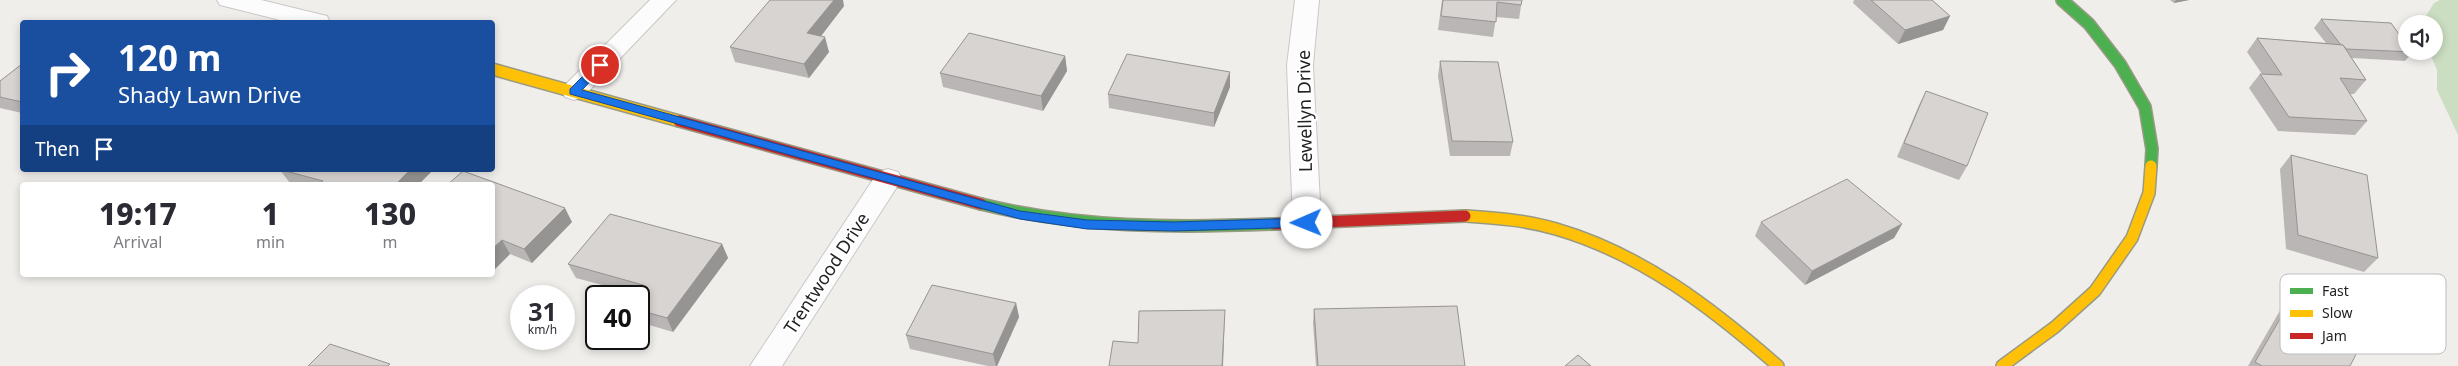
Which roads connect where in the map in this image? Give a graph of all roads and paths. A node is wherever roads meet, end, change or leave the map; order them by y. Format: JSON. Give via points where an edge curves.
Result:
{"nodes":[{"id":1,"x":229,"y":0,"type":"edge"},
{"id":2,"x":664,"y":0,"type":"edge"},
{"id":3,"x":1307,"y":0,"type":"edge"},
{"id":4,"x":2062,"y":0,"type":"edge"},
{"id":5,"x":310,"y":20,"type":"edge"},
{"id":6,"x":495,"y":71,"type":"edge"},
{"id":7,"x":574,"y":91,"type":"junction"},
{"id":8,"x":888,"y":180,"type":"junction"},
{"id":9,"x":1307,"y":223,"type":"junction"},
{"id":10,"x":765,"y":366,"type":"edge"},
{"id":11,"x":1778,"y":366,"type":"edge"},
{"id":12,"x":2002,"y":366,"type":"edge"}],
"edges":[{"from":1,"to":5,"type":"street"},
{"from":2,"to":7,"type":"street"},
{"from":3,"to":9,"type":"street","name":"Lewellyn Drive","via":[[1300,65]]},
{"from":4,"to":12,"type":"street","via":[[2088,24],[2120,64],[2145,107],[2152,149],[2149,193],[2132,238],[2095,291],[2055,328]]},
{"from":6,"to":7,"type":"street"},
{"from":7,"to":8,"type":"street"},
{"from":8,"to":9,"type":"street","via":[[1020,215],[1087,224]]},
{"from":8,"to":10,"type":"street","name":"Trentwood Drive"},
{"from":9,"to":11,"type":"street","via":[[1464,216],[1527,221],[1589,239],[1634,258],[1680,287],[1738,328]]}]}
